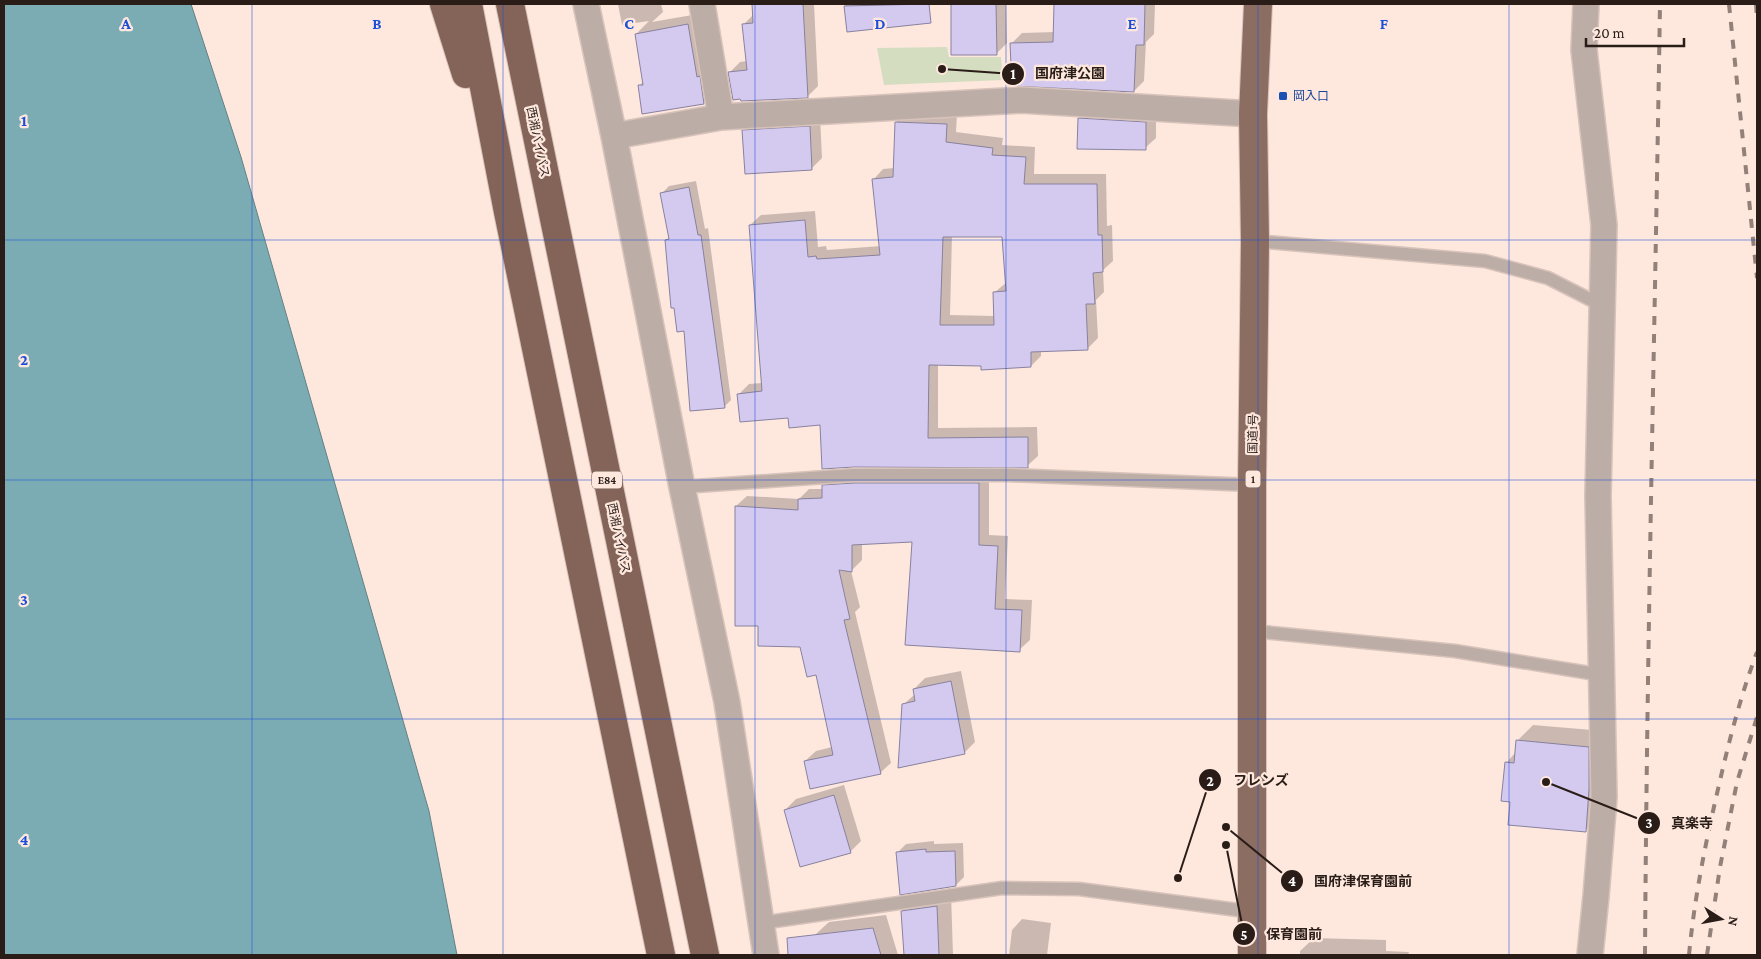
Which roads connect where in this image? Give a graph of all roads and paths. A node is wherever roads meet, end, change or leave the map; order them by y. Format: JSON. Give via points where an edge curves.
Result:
{"nodes":[{"id":1,"x":444,"y":4,"type":"edge"},
{"id":2,"x":468,"y":4,"type":"edge"},
{"id":3,"x":510,"y":4,"type":"edge"},
{"id":4,"x":586,"y":4,"type":"edge"},
{"id":5,"x":702,"y":4,"type":"edge"},
{"id":6,"x":1258,"y":4,"type":"edge"},
{"id":7,"x":1586,"y":4,"type":"edge"},
{"id":8,"x":1253,"y":114,"type":"junction"},
{"id":9,"x":721,"y":116,"type":"junction"},
{"id":10,"x":614,"y":136,"type":"junction"},
{"id":11,"x":508,"y":212,"type":"junction"},
{"id":12,"x":1255,"y":241,"type":"junction"},
{"id":13,"x":1603,"y":306,"type":"junction"},
{"id":14,"x":1252,"y":485,"type":"junction"},
{"id":15,"x":682,"y":487,"type":"junction"},
{"id":16,"x":1253,"y":631,"type":"junction"},
{"id":17,"x":1602,"y":675,"type":"junction"},
{"id":18,"x":1253,"y":912,"type":"junction"},
{"id":19,"x":761,"y":923,"type":"junction"},
{"id":20,"x":662,"y":955,"type":"edge"},
{"id":21,"x":705,"y":955,"type":"edge"},
{"id":22,"x":766,"y":955,"type":"edge"},
{"id":23,"x":1252,"y":955,"type":"edge"},
{"id":24,"x":1590,"y":955,"type":"edge"}],
"edges":[{"from":1,"to":11,"type":"highway"},
{"from":2,"to":11,"type":"highway"},
{"from":3,"to":21,"type":"highway","name":"西湘バイパス","number":"E84"},
{"from":4,"to":10,"type":"street"},
{"from":5,"to":9,"type":"street"},
{"from":6,"to":8,"type":"highway","name":"国道1号","number":"1"},
{"from":7,"to":13,"type":"street","via":[[1584,50],[1604,224]]},
{"from":8,"to":9,"type":"street","via":[[1021,100]]},
{"from":8,"to":12,"type":"highway","name":"国道1号","number":"1"},
{"from":9,"to":10,"type":"street"},
{"from":10,"to":15,"type":"street"},
{"from":11,"to":20,"type":"highway"},
{"from":12,"to":13,"type":"lane","via":[[1485,260],[1548,278]]},
{"from":12,"to":14,"type":"highway","name":"国道1号","number":"1"},
{"from":13,"to":17,"type":"street","via":[[1598,496]]},
{"from":14,"to":15,"type":"lane","via":[[1009,475],[854,475]]},
{"from":14,"to":16,"type":"highway","name":"国道1号","number":"1"},
{"from":15,"to":19,"type":"street","via":[[727,702]]},
{"from":16,"to":17,"type":"lane","via":[[1455,651]]},
{"from":16,"to":18,"type":"highway","name":"国道1号","number":"1"},
{"from":17,"to":24,"type":"street","via":[[1604,797]]},
{"from":18,"to":19,"type":"lane","via":[[1079,889],[1002,888]]},
{"from":18,"to":23,"type":"highway","name":"国道1号","number":"1"},
{"from":19,"to":22,"type":"street"}]}
